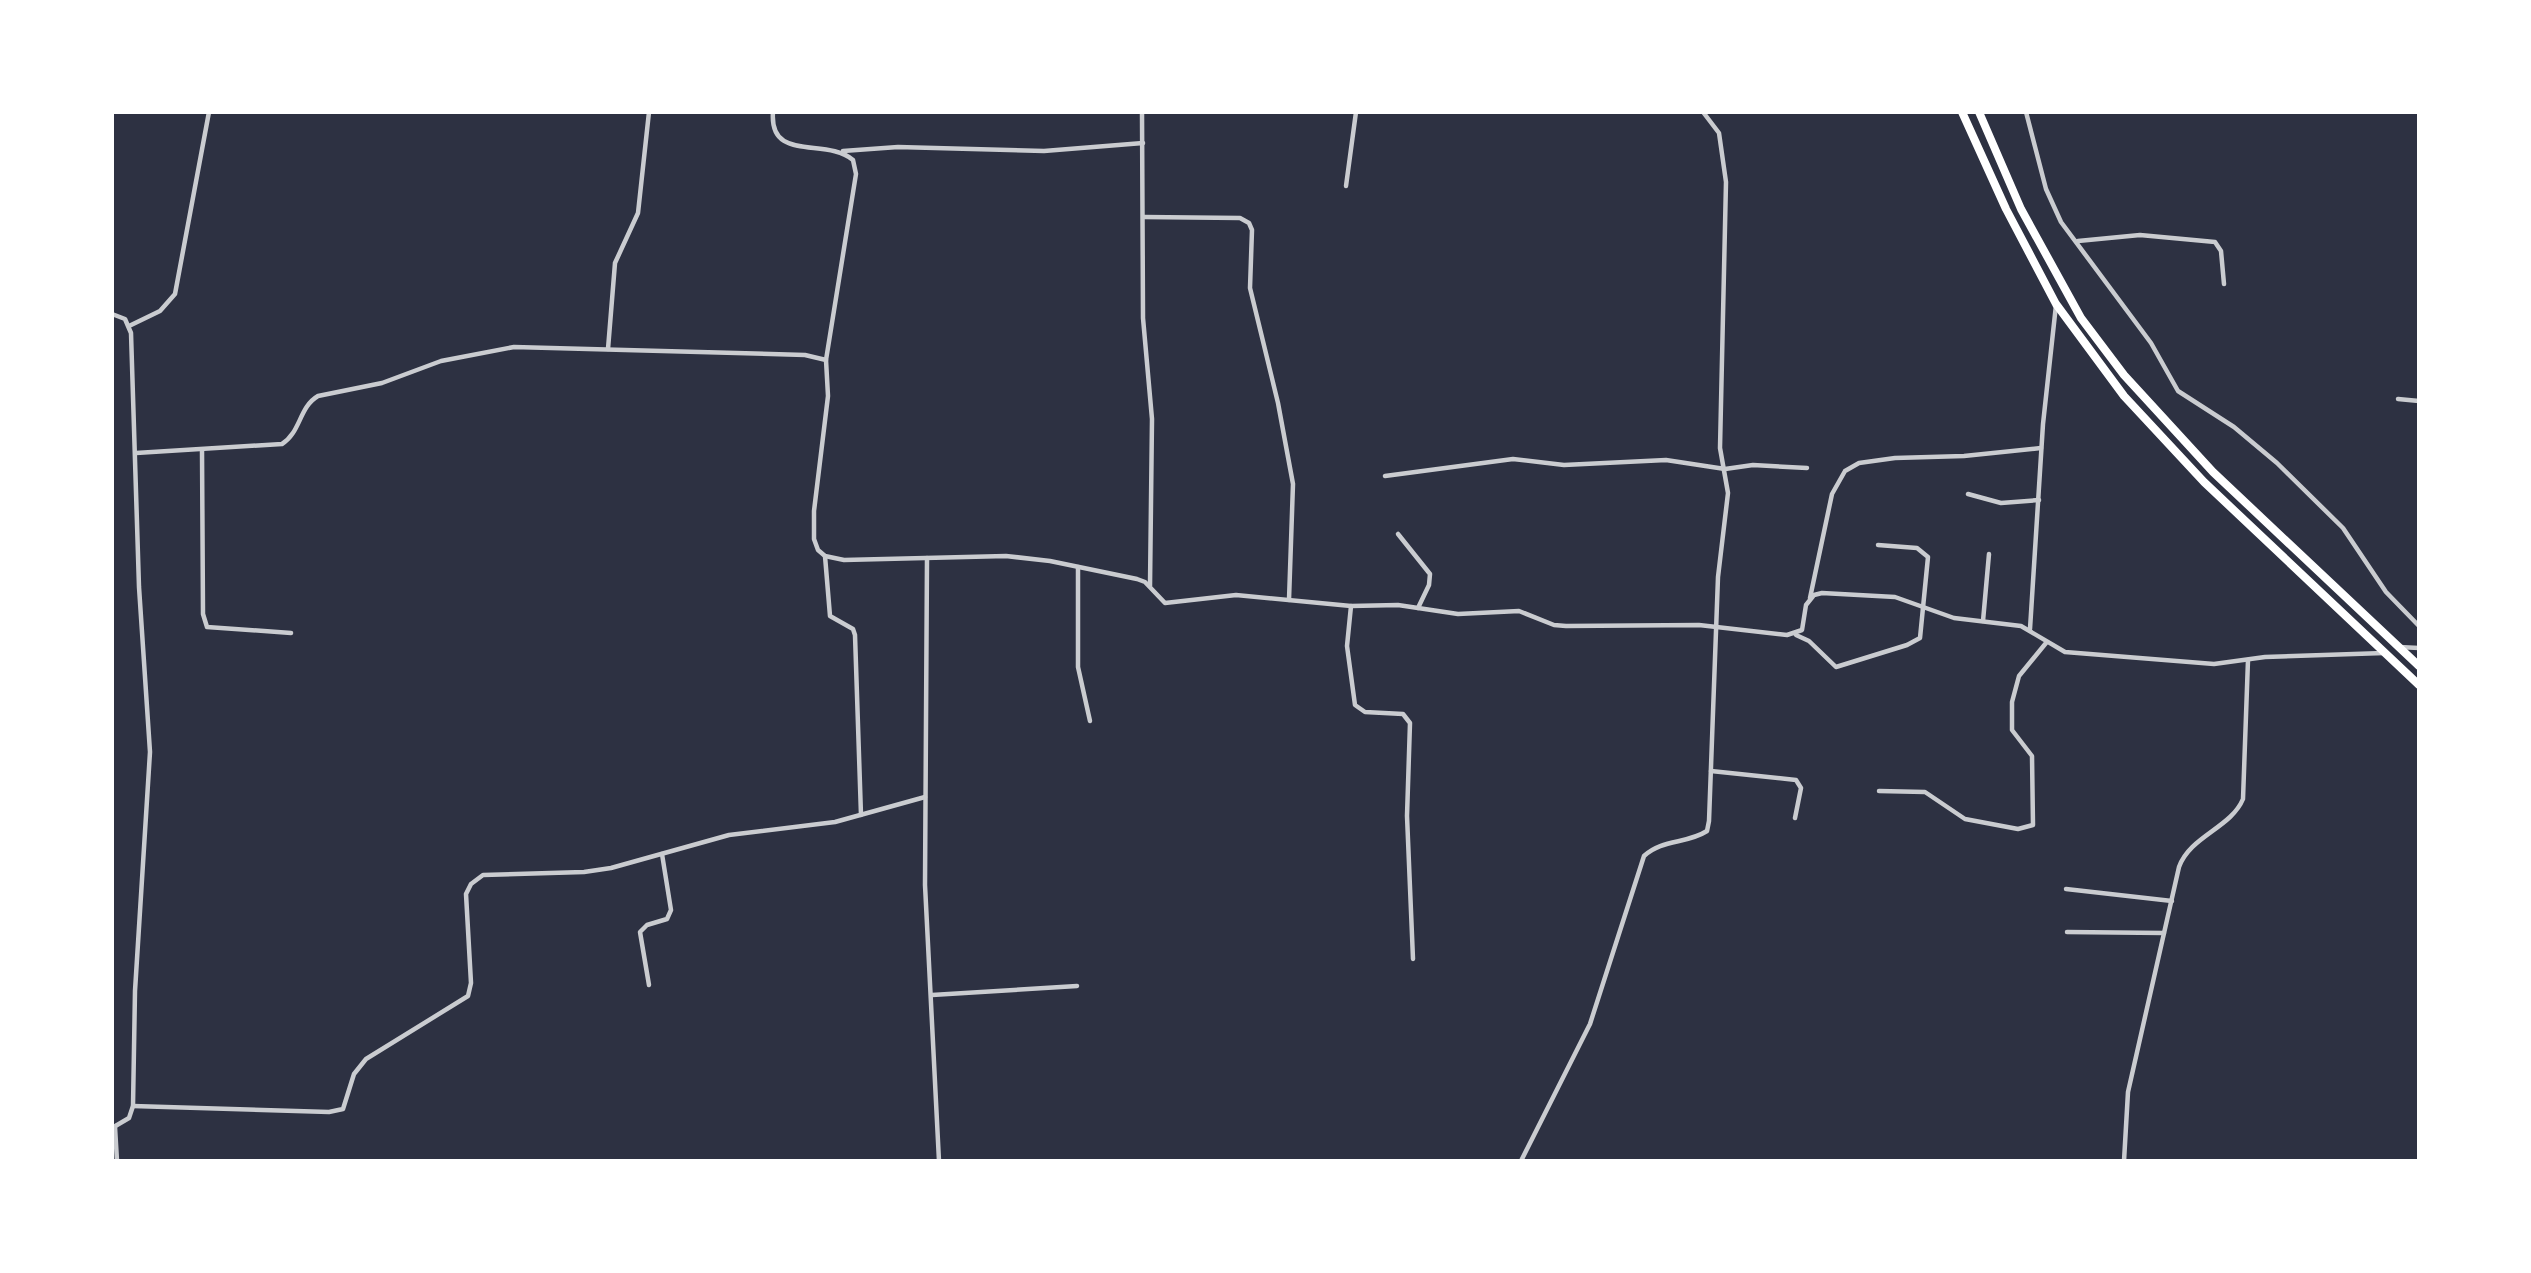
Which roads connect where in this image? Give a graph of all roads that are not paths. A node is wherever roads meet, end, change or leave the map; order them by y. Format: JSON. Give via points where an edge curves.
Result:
{"nodes":[{"id":1,"x":209,"y":112,"type":"edge"},
{"id":2,"x":649,"y":112,"type":"edge"},
{"id":3,"x":772,"y":112,"type":"edge"},
{"id":4,"x":1142,"y":112,"type":"edge"},
{"id":5,"x":1356,"y":112,"type":"edge"},
{"id":6,"x":1703,"y":112,"type":"edge"},
{"id":7,"x":1962,"y":112,"type":"edge"},
{"id":8,"x":1979,"y":112,"type":"edge"},
{"id":9,"x":2026,"y":112,"type":"edge"},
{"id":10,"x":1143,"y":143,"type":"junction"},
{"id":11,"x":842,"y":151,"type":"junction"},
{"id":12,"x":1346,"y":186,"type":"dead end"},
{"id":13,"x":1144,"y":217,"type":"junction"},
{"id":14,"x":2077,"y":241,"type":"junction"},
{"id":15,"x":2224,"y":284,"type":"dead end"},
{"id":16,"x":2056,"y":304,"type":"junction"},
{"id":17,"x":112,"y":314,"type":"edge"},
{"id":18,"x":129,"y":326,"type":"junction"},
{"id":19,"x":608,"y":349,"type":"junction"},
{"id":20,"x":825,"y":360,"type":"junction"},
{"id":21,"x":2398,"y":399,"type":"dead end"},
{"id":22,"x":2419,"y":401,"type":"edge"},
{"id":23,"x":2041,"y":449,"type":"junction"},
{"id":24,"x":202,"y":450,"type":"junction"},
{"id":25,"x":136,"y":453,"type":"junction"},
{"id":26,"x":1807,"y":468,"type":"dead end"},
{"id":27,"x":1725,"y":469,"type":"junction"},
{"id":28,"x":1385,"y":476,"type":"dead end"},
{"id":29,"x":1968,"y":494,"type":"dead end"},
{"id":30,"x":2039,"y":500,"type":"junction"},
{"id":31,"x":1398,"y":534,"type":"dead end"},
{"id":32,"x":1878,"y":545,"type":"dead end"},
{"id":33,"x":1989,"y":554,"type":"dead end"},
{"id":34,"x":825,"y":556,"type":"junction"},
{"id":35,"x":927,"y":558,"type":"junction"},
{"id":36,"x":1078,"y":567,"type":"junction"},
{"id":37,"x":1150,"y":587,"type":"junction"},
{"id":38,"x":1810,"y":598,"type":"junction"},
{"id":39,"x":1289,"y":600,"type":"junction"},
{"id":40,"x":1351,"y":606,"type":"junction"},
{"id":41,"x":1925,"y":607,"type":"junction"},
{"id":42,"x":1418,"y":608,"type":"junction"},
{"id":43,"x":1983,"y":621,"type":"junction"},
{"id":44,"x":1717,"y":625,"type":"junction"},
{"id":45,"x":2419,"y":626,"type":"edge"},
{"id":46,"x":2030,"y":629,"type":"junction"},
{"id":47,"x":291,"y":633,"type":"dead end"},
{"id":48,"x":1796,"y":634,"type":"junction"},
{"id":49,"x":2046,"y":643,"type":"junction"},
{"id":50,"x":2399,"y":647,"type":"junction"},
{"id":51,"x":2419,"y":649,"type":"edge"},
{"id":52,"x":2385,"y":653,"type":"junction"},
{"id":53,"x":2248,"y":660,"type":"junction"},
{"id":54,"x":2419,"y":666,"type":"edge"},
{"id":55,"x":2419,"y":685,"type":"edge"},
{"id":56,"x":1090,"y":721,"type":"dead end"},
{"id":57,"x":1711,"y":771,"type":"junction"},
{"id":58,"x":1879,"y":791,"type":"dead end"},
{"id":59,"x":925,"y":797,"type":"junction"},
{"id":60,"x":861,"y":816,"type":"junction"},
{"id":61,"x":1795,"y":818,"type":"dead end"},
{"id":62,"x":662,"y":855,"type":"junction"},
{"id":63,"x":2066,"y":889,"type":"dead end"},
{"id":64,"x":2172,"y":901,"type":"junction"},
{"id":65,"x":2067,"y":932,"type":"dead end"},
{"id":66,"x":2164,"y":933,"type":"junction"},
{"id":67,"x":1413,"y":959,"type":"dead end"},
{"id":68,"x":649,"y":985,"type":"dead end"},
{"id":69,"x":1077,"y":986,"type":"dead end"},
{"id":70,"x":932,"y":995,"type":"junction"},
{"id":71,"x":133,"y":1106,"type":"junction"},
{"id":72,"x":114,"y":1127,"type":"edge"},
{"id":73,"x":117,"y":1161,"type":"edge"},
{"id":74,"x":939,"y":1161,"type":"edge"},
{"id":75,"x":1521,"y":1161,"type":"edge"},
{"id":76,"x":2124,"y":1161,"type":"edge"}],
"edges":[{"from":1,"to":18,"type":"street","via":[[175,294],[160,311]]},
{"from":2,"to":19,"type":"street","via":[[638,213],[615,263]]},
{"from":3,"to":11,"type":"street","via":[[773,131],[780,141]]},
{"from":4,"to":10,"type":"street"},
{"from":5,"to":12,"type":"street"},
{"from":6,"to":27,"type":"street","via":[[1719,134],[1726,182],[1720,448]]},
{"from":7,"to":16,"type":"highway"},
{"from":8,"to":50,"type":"highway","via":[[2021,209],[2081,318],[2124,375],[2213,472]]},
{"from":9,"to":14,"type":"street","via":[[2053,206]]},
{"from":10,"to":11,"type":"street","via":[[1054,151],[898,147]]},
{"from":10,"to":13,"type":"street"},
{"from":11,"to":20,"type":"street","via":[[853,160],[855,191]]},
{"from":13,"to":37,"type":"street","via":[[1143,318],[1152,405]]},
{"from":13,"to":39,"type":"street","via":[[1240,218],[1252,230],[1250,288],[1293,484]]},
{"from":14,"to":15,"type":"street","via":[[2140,235],[2215,242],[2221,251]]},
{"from":14,"to":45,"type":"street","via":[[2151,343],[2178,391],[2234,427],[2277,463],[2343,528],[2386,592]]},
{"from":16,"to":23,"type":"street"},
{"from":16,"to":52,"type":"highway","via":[[2142,416],[2204,482]]},
{"from":17,"to":18,"type":"street"},
{"from":18,"to":25,"type":"street"},
{"from":19,"to":20,"type":"street","via":[[805,355]]},
{"from":19,"to":24,"type":"street","via":[[514,347],[441,360],[382,383],[318,396],[309,401],[295,431],[282,444]]},
{"from":20,"to":34,"type":"street","via":[[828,396],[814,526],[818,550]]},
{"from":21,"to":22,"type":"street"},
{"from":23,"to":30,"type":"street"},
{"from":23,"to":38,"type":"street","via":[[1885,459],[1845,471],[1832,494]]},
{"from":24,"to":25,"type":"street"},
{"from":24,"to":47,"type":"street","via":[[203,614],[207,627]]},
{"from":25,"to":71,"type":"street","via":[[150,752],[135,991]]},
{"from":26,"to":27,"type":"street","via":[[1745,465]]},
{"from":27,"to":28,"type":"street","via":[[1666,460],[1563,465],[1513,459]]},
{"from":27,"to":44,"type":"street"},
{"from":29,"to":30,"type":"street","via":[[2001,503]]},
{"from":30,"to":46,"type":"street"},
{"from":31,"to":42,"type":"street","via":[[1430,574]]},
{"from":32,"to":41,"type":"street","via":[[1924,551],[1929,564]]},
{"from":33,"to":43,"type":"street"},
{"from":34,"to":35,"type":"street","via":[[844,560]]},
{"from":34,"to":60,"type":"street","via":[[830,616],[853,629],[855,635]]},
{"from":35,"to":36,"type":"street","via":[[1006,556]]},
{"from":35,"to":59,"type":"street"},
{"from":36,"to":37,"type":"street","via":[[1137,579]]},
{"from":36,"to":56,"type":"street","via":[[1078,667]]},
{"from":37,"to":39,"type":"street","via":[[1165,603],[1236,595]]},
{"from":38,"to":41,"type":"street","via":[[1822,593],[1895,597]]},
{"from":38,"to":48,"type":"street","via":[[1804,624]]},
{"from":39,"to":40,"type":"street"},
{"from":40,"to":42,"type":"street"},
{"from":40,"to":67,"type":"street","via":[[1347,646],[1355,705],[1365,712],[1403,714],[1410,723],[1407,816]]},
{"from":41,"to":43,"type":"street","via":[[1954,618]]},
{"from":41,"to":48,"type":"street","via":[[1920,638],[1843,667],[1830,664],[1815,645]]},
{"from":42,"to":44,"type":"street","via":[[1458,614],[1519,611],[1566,626]]},
{"from":43,"to":46,"type":"street"},
{"from":44,"to":48,"type":"street"},
{"from":44,"to":57,"type":"street"},
{"from":46,"to":49,"type":"street"},
{"from":49,"to":53,"type":"street","via":[[2065,652],[2141,659],[2214,664]]},
{"from":49,"to":58,"type":"street","via":[[2019,676],[2012,702],[2012,730],[2032,756],[2033,825],[2018,829],[1965,819],[1925,792]]},
{"from":50,"to":51,"type":"street"},
{"from":50,"to":54,"type":"highway"},
{"from":52,"to":53,"type":"street"},
{"from":52,"to":55,"type":"highway"},
{"from":53,"to":64,"type":"street","via":[[2243,799],[2233,814],[2183,858]]},
{"from":57,"to":61,"type":"street","via":[[1796,780],[1801,794]]},
{"from":57,"to":75,"type":"street","via":[[1707,831],[1651,849],[1640,863],[1590,1024]]},
{"from":59,"to":60,"type":"street"},
{"from":59,"to":70,"type":"street"},
{"from":60,"to":62,"type":"street","via":[[729,835]]},
{"from":62,"to":68,"type":"street","via":[[671,910],[667,919],[640,932]]},
{"from":62,"to":71,"type":"street","via":[[584,872],[477,878],[465,905],[468,996],[366,1059],[354,1074],[343,1109]]},
{"from":63,"to":64,"type":"street"},
{"from":64,"to":66,"type":"street"},
{"from":65,"to":66,"type":"street"},
{"from":66,"to":76,"type":"street","via":[[2128,1092]]},
{"from":69,"to":70,"type":"street"},
{"from":70,"to":74,"type":"street"},
{"from":71,"to":72,"type":"street","via":[[129,1118]]},
{"from":72,"to":73,"type":"street"}]}
